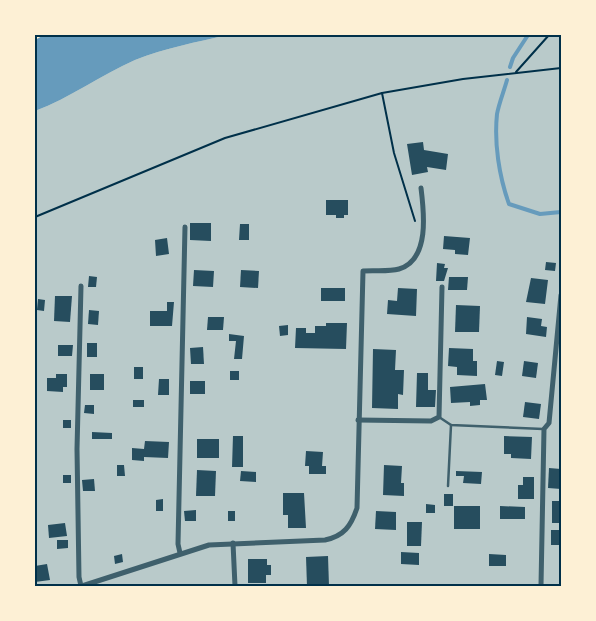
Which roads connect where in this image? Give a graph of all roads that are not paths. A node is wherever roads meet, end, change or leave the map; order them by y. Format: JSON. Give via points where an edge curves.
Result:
{"nodes":[{"id":1,"x":421,"y":188,"type":"dead end"},
{"id":2,"x":185,"y":227,"type":"dead end"},
{"id":3,"x":80,"y":286,"type":"dead end"},
{"id":4,"x":442,"y":288,"type":"dead end"},
{"id":5,"x":561,"y":295,"type":"edge"},
{"id":6,"x":439,"y":417,"type":"junction"},
{"id":7,"x":358,"y":420,"type":"junction"},
{"id":8,"x":451,"y":425,"type":"junction"},
{"id":9,"x":544,"y":429,"type":"junction"},
{"id":10,"x":448,"y":486,"type":"dead end"},
{"id":11,"x":233,"y":543,"type":"junction"},
{"id":12,"x":180,"y":553,"type":"junction"},
{"id":13,"x":81,"y":586,"type":"edge"},
{"id":14,"x":234,"y":586,"type":"edge"},
{"id":15,"x":541,"y":586,"type":"edge"}],
"edges":[{"from":1,"to":7,"type":"street","via":[[423,220],[416,256],[398,269],[363,271]]},
{"from":2,"to":12,"type":"street"},
{"from":3,"to":13,"type":"street","via":[[77,449],[78,577]]},
{"from":4,"to":6,"type":"street"},
{"from":5,"to":9,"type":"street","via":[[549,423]]},
{"from":6,"to":7,"type":"street","via":[[431,421]]},
{"from":6,"to":8,"type":"lane"},
{"from":7,"to":11,"type":"street","via":[[357,508],[352,522],[339,537]]},
{"from":8,"to":9,"type":"lane"},
{"from":8,"to":10,"type":"lane"},
{"from":9,"to":15,"type":"street"},
{"from":11,"to":12,"type":"street"},
{"from":11,"to":14,"type":"street"},
{"from":12,"to":13,"type":"street"}]}
